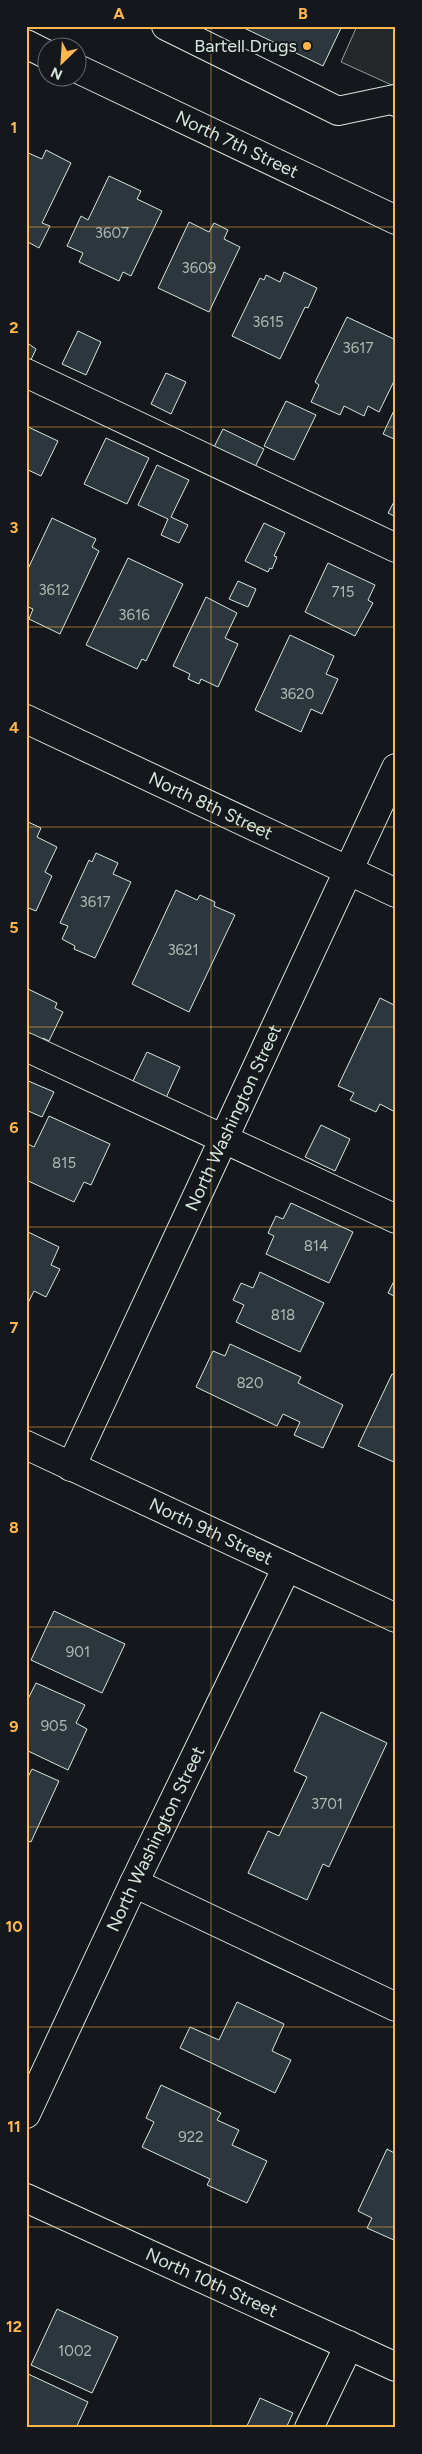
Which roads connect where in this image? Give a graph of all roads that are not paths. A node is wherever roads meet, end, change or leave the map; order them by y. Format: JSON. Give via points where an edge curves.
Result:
{"nodes":[{"id":1,"x":166,"y":26,"type":"edge"},
{"id":2,"x":26,"y":44,"type":"edge"},
{"id":3,"x":38,"y":50,"type":"edge"},
{"id":4,"x":88,"y":74,"type":"edge"},
{"id":5,"x":395,"y":100,"type":"edge"},
{"id":6,"x":396,"y":220,"type":"edge"},
{"id":7,"x":26,"y":373,"type":"edge"},
{"id":8,"x":396,"y":548,"type":"edge"},
{"id":9,"x":26,"y":718,"type":"edge"},
{"id":10,"x":396,"y":768,"type":"edge"},
{"id":11,"x":348,"y":870,"type":"junction"},
{"id":12,"x":396,"y":893,"type":"edge"},
{"id":13,"x":26,"y":1047,"type":"edge"},
{"id":14,"x":223,"y":1140,"type":"junction"},
{"id":15,"x":396,"y":1219,"type":"edge"},
{"id":16,"x":26,"y":1445,"type":"edge"},
{"id":17,"x":71,"y":1466,"type":"junction"},
{"id":18,"x":287,"y":1567,"type":"junction"},
{"id":19,"x":396,"y":1618,"type":"edge"},
{"id":20,"x":134,"y":1883,"type":"junction"},
{"id":21,"x":396,"y":2007,"type":"edge"},
{"id":22,"x":26,"y":2114,"type":"edge"},
{"id":23,"x":26,"y":2198,"type":"edge"},
{"id":24,"x":349,"y":2345,"type":"junction"},
{"id":25,"x":396,"y":2367,"type":"edge"},
{"id":26,"x":308,"y":2428,"type":"edge"}],
"edges":[{"from":1,"to":5,"type":"street","via":[[338,111]]},
{"from":2,"to":3,"type":"street"},
{"from":4,"to":6,"type":"street","name":"North 7th Street"},
{"from":7,"to":8,"type":"street"},
{"from":9,"to":11,"type":"street","name":"North 8th Street"},
{"from":10,"to":11,"type":"street","name":"North Washington Street"},
{"from":11,"to":12,"type":"street","name":"North 8th Street"},
{"from":11,"to":14,"type":"street","name":"North Washington Street"},
{"from":13,"to":14,"type":"street"},
{"from":14,"to":15,"type":"street"},
{"from":14,"to":17,"type":"street","name":"North Washington Street"},
{"from":16,"to":17,"type":"street","name":"North 9th Street"},
{"from":17,"to":18,"type":"street","name":"North 9th Street"},
{"from":18,"to":19,"type":"street","name":"North 9th Street"},
{"from":18,"to":20,"type":"street","name":"North Washington Street"},
{"from":20,"to":21,"type":"street"},
{"from":20,"to":22,"type":"street","name":"North Washington Street"},
{"from":23,"to":24,"type":"street","name":"North 10th Street"},
{"from":24,"to":25,"type":"street","name":"North 10th Street"},
{"from":24,"to":26,"type":"street"}]}
